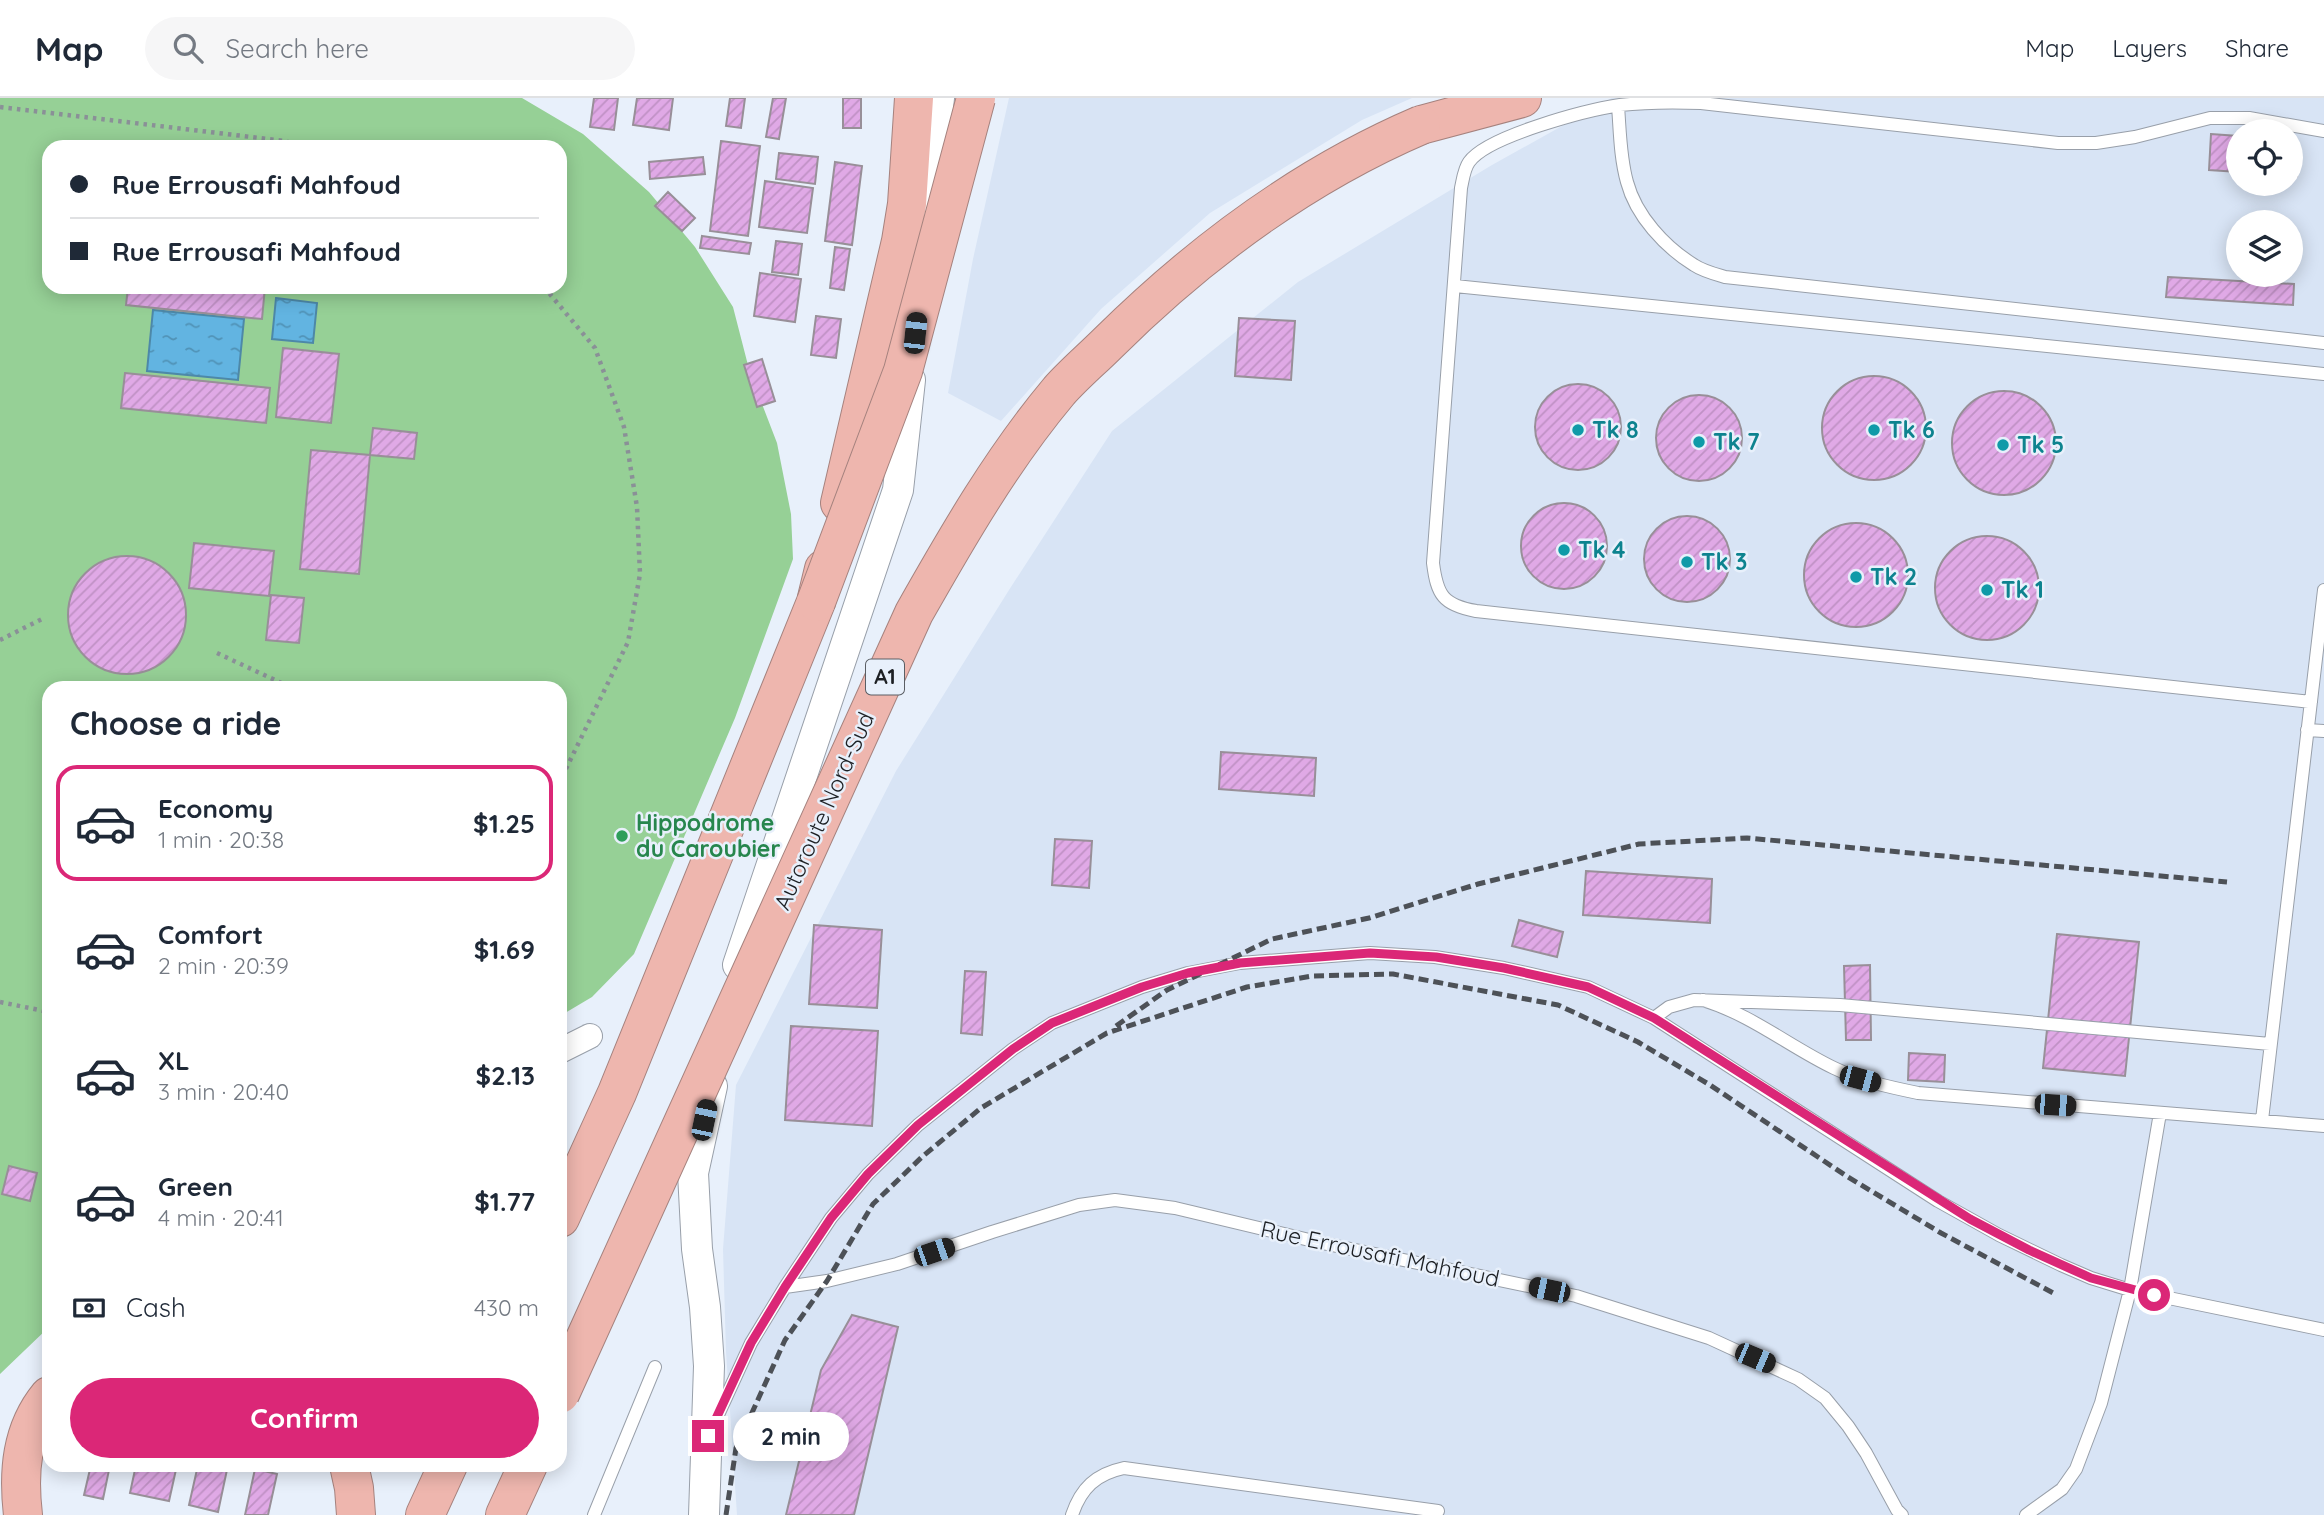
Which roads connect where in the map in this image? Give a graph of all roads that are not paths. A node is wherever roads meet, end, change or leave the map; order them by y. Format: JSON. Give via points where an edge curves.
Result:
{"nodes":[{"id":1,"x":914,"y":98,"type":"edge"},
{"id":2,"x":939,"y":98,"type":"edge"},
{"id":3,"x":976,"y":98,"type":"edge"},
{"id":4,"x":1470,"y":98,"type":"edge"},
{"id":5,"x":1522,"y":98,"type":"edge"},
{"id":6,"x":1619,"y":106,"type":"junction"},
{"id":7,"x":1420,"y":125,"type":"junction"},
{"id":8,"x":2324,"y":131,"type":"edge"},
{"id":9,"x":1455,"y":286,"type":"junction"},
{"id":10,"x":2324,"y":342,"type":"edge"},
{"id":11,"x":2324,"y":374,"type":"edge"},
{"id":12,"x":2324,"y":590,"type":"edge"},
{"id":13,"x":816,"y":602,"type":"junction"},
{"id":14,"x":2311,"y":702,"type":"junction"},
{"id":15,"x":2308,"y":730,"type":"junction"},
{"id":16,"x":2324,"y":732,"type":"edge"},
{"id":17,"x":1703,"y":1000,"type":"junction"},
{"id":18,"x":1654,"y":1018,"type":"junction"},
{"id":19,"x":590,"y":1036,"type":"dead end"},
{"id":20,"x":2270,"y":1044,"type":"junction"},
{"id":21,"x":567,"y":1048,"type":"edge"},
{"id":22,"x":2160,"y":1113,"type":"junction"},
{"id":23,"x":2262,"y":1120,"type":"junction"},
{"id":24,"x":2324,"y":1126,"type":"edge"},
{"id":25,"x":567,"y":1203,"type":"edge"},
{"id":26,"x":785,"y":1287,"type":"junction"},
{"id":27,"x":2130,"y":1290,"type":"junction"},
{"id":28,"x":2324,"y":1330,"type":"edge"},
{"id":29,"x":654,"y":1367,"type":"dead end"},
{"id":30,"x":567,"y":1379,"type":"edge"},
{"id":31,"x":42,"y":1405,"type":"edge"},
{"id":32,"x":708,"y":1436,"type":"junction"},
{"id":33,"x":351,"y":1472,"type":"edge"},
{"id":34,"x":445,"y":1472,"type":"edge"},
{"id":35,"x":525,"y":1472,"type":"edge"},
{"id":36,"x":1438,"y":1511,"type":"dead end"},
{"id":37,"x":23,"y":1515,"type":"edge"},
{"id":38,"x":356,"y":1515,"type":"edge"},
{"id":39,"x":425,"y":1515,"type":"edge"},
{"id":40,"x":505,"y":1515,"type":"edge"},
{"id":41,"x":594,"y":1515,"type":"edge"},
{"id":42,"x":704,"y":1515,"type":"edge"},
{"id":43,"x":1072,"y":1515,"type":"edge"},
{"id":44,"x":1902,"y":1515,"type":"edge"},
{"id":45,"x":2026,"y":1515,"type":"edge"}],
"edges":[{"from":1,"to":13,"type":"highway","bridge":true,"via":[[901,241]]},
{"from":2,"to":32,"type":"street","via":[[898,490],[739,961],[693,1173],[709,1366]]},
{"from":3,"to":13,"type":"highway","bridge":true,"via":[[903,371]]},
{"from":4,"to":7,"type":"highway"},
{"from":5,"to":7,"type":"highway"},
{"from":6,"to":8,"type":"lane","via":[[1701,103],[2058,143],[2135,137],[2210,118],[2249,118]]},
{"from":6,"to":9,"type":"lane","via":[[1500,140],[1468,162],[1461,188]]},
{"from":6,"to":10,"type":"lane","via":[[1627,184],[1643,218],[1673,250],[1697,267],[1725,277]]},
{"from":7,"to":30,"type":"highway","name":"Autoroute Nord-Sud","number":"A1","bridge":true,"via":[[1354,156],[1244,227],[1154,298],[1060,390],[1014,450],[964,524],[914,613]]},
{"from":9,"to":11,"type":"lane"},
{"from":9,"to":14,"type":"lane","via":[[1433,563],[1442,597],[1459,608]]},
{"from":12,"to":14,"type":"lane"},
{"from":13,"to":25,"type":"highway","via":[[617,1093]]},
{"from":14,"to":15,"type":"lane"},
{"from":15,"to":16,"type":"lane"},
{"from":15,"to":20,"type":"lane"},
{"from":17,"to":18,"type":"lane","via":[[1677,1004]]},
{"from":17,"to":20,"type":"lane","via":[[1840,1004]]},
{"from":17,"to":22,"type":"lane","via":[[1754,1022],[1831,1067],[1888,1087],[1954,1097]]},
{"from":18,"to":26,"type":"lane","via":[[1588,987],[1436,957],[1370,953],[1240,963],[1142,987],[1052,1023],[918,1125],[831,1218]]},
{"from":18,"to":27,"type":"lane","via":[[1970,1219],[2061,1265]]},
{"from":19,"to":21,"type":"street"},
{"from":20,"to":23,"type":"lane"},
{"from":22,"to":23,"type":"lane"},
{"from":22,"to":27,"type":"lane"},
{"from":23,"to":24,"type":"lane"},
{"from":26,"to":32,"type":"lane","via":[[751,1343]]},
{"from":26,"to":44,"type":"lane","name":"Rue Errousafi Mahfoud","via":[[897,1264],[1079,1205],[1115,1200],[1175,1208],[1576,1296],[1709,1338],[1798,1379],[1825,1398],[1854,1435]]},
{"from":27,"to":28,"type":"lane"},
{"from":27,"to":45,"type":"lane","via":[[2101,1404],[2076,1469],[2062,1489]]},
{"from":29,"to":41,"type":"lane"},
{"from":31,"to":37,"type":"highway","via":[[23,1448]]},
{"from":32,"to":42,"type":"street"},
{"from":33,"to":38,"type":"highway"},
{"from":34,"to":39,"type":"highway"},
{"from":35,"to":40,"type":"highway"},
{"from":36,"to":43,"type":"lane","via":[[1124,1468],[1109,1471],[1084,1488]]}]}
